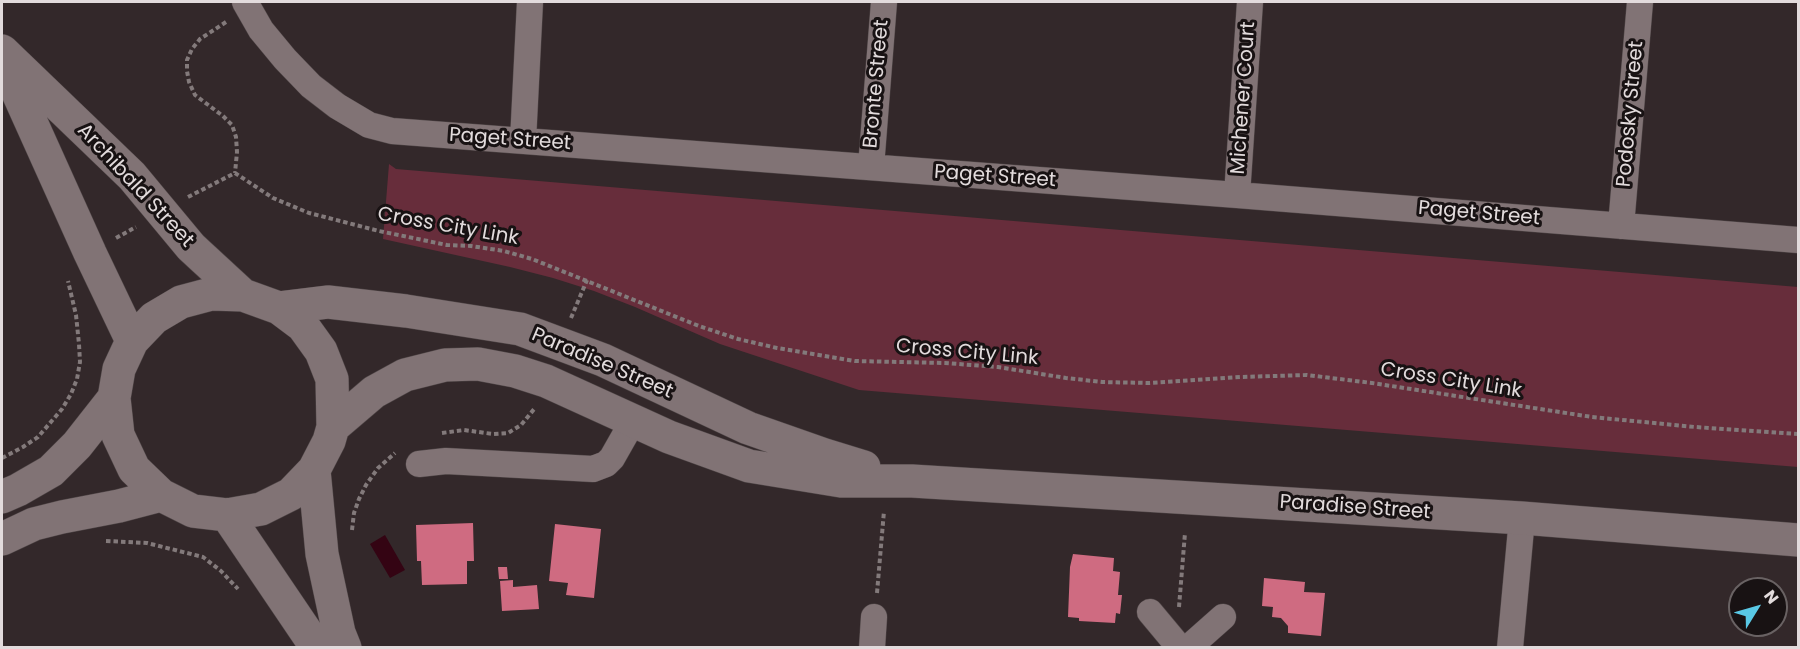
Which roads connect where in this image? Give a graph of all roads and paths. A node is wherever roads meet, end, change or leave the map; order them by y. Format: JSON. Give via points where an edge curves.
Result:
{"nodes":[{"id":1,"x":530,"y":2,"type":"edge"},
{"id":2,"x":884,"y":2,"type":"edge"},
{"id":3,"x":1250,"y":2,"type":"edge"},
{"id":4,"x":1640,"y":2,"type":"edge"},
{"id":5,"x":246,"y":5,"type":"edge"},
{"id":6,"x":2,"y":51,"type":"edge"},
{"id":7,"x":2,"y":56,"type":"edge"},
{"id":8,"x":523,"y":141,"type":"junction"},
{"id":9,"x":871,"y":167,"type":"junction"},
{"id":10,"x":235,"y":173,"type":"junction"},
{"id":11,"x":1237,"y":195,"type":"junction"},
{"id":12,"x":182,"y":200,"type":"dead end"},
{"id":13,"x":137,"y":226,"type":"dead end"},
{"id":14,"x":1621,"y":226,"type":"junction"},
{"id":15,"x":113,"y":239,"type":"dead end"},
{"id":16,"x":1798,"y":240,"type":"edge"},
{"id":17,"x":67,"y":276,"type":"dead end"},
{"id":18,"x":587,"y":280,"type":"junction"},
{"id":19,"x":243,"y":295,"type":"junction"},
{"id":20,"x":279,"y":308,"type":"junction"},
{"id":21,"x":567,"y":327,"type":"dead end"},
{"id":22,"x":132,"y":341,"type":"junction"},
{"id":23,"x":114,"y":398,"type":"junction"},
{"id":24,"x":633,"y":421,"type":"junction"},
{"id":25,"x":333,"y":427,"type":"junction"},
{"id":26,"x":1798,"y":434,"type":"edge"},
{"id":27,"x":2,"y":458,"type":"edge"},
{"id":28,"x":419,"y":464,"type":"dead end"},
{"id":29,"x":314,"y":470,"type":"junction"},
{"id":30,"x":912,"y":481,"type":"junction"},
{"id":31,"x":161,"y":495,"type":"junction"},
{"id":32,"x":2,"y":497,"type":"edge"},
{"id":33,"x":884,"y":510,"type":"dead end"},
{"id":34,"x":227,"y":516,"type":"junction"},
{"id":35,"x":1522,"y":518,"type":"junction"},
{"id":36,"x":1185,"y":533,"type":"dead end"},
{"id":37,"x":2,"y":539,"type":"edge"},
{"id":38,"x":1798,"y":540,"type":"edge"},
{"id":39,"x":104,"y":541,"type":"dead end"},
{"id":40,"x":245,"y":589,"type":"dead end"},
{"id":41,"x":1150,"y":612,"type":"dead end"},
{"id":42,"x":1179,"y":615,"type":"dead end"},
{"id":43,"x":874,"y":617,"type":"joint"},
{"id":44,"x":1223,"y":617,"type":"dead end"},
{"id":45,"x":317,"y":648,"type":"edge"},
{"id":46,"x":345,"y":648,"type":"edge"},
{"id":47,"x":872,"y":648,"type":"edge"},
{"id":48,"x":1180,"y":648,"type":"edge"},
{"id":49,"x":1188,"y":648,"type":"edge"},
{"id":50,"x":1510,"y":648,"type":"edge"}],
"edges":[{"from":1,"to":8,"type":"street"},
{"from":2,"to":9,"type":"street","name":"Bronte Street"},
{"from":3,"to":11,"type":"street","name":"Michener Court"},
{"from":4,"to":14,"type":"street","name":"Podosky Street"},
{"from":5,"to":8,"type":"street","name":"Paget Street","via":[[261,30],[311,86],[369,125],[392,131]]},
{"from":5,"to":10,"type":"path","via":[[200,39],[187,60],[195,95],[232,125],[237,152]]},
{"from":6,"to":19,"type":"street","name":"Archibald Street","via":[[132,176],[191,247]]},
{"from":7,"to":22,"type":"street"},
{"from":8,"to":9,"type":"street","name":"Paget Street"},
{"from":9,"to":11,"type":"street","name":"Paget Street"},
{"from":10,"to":12,"type":"path"},
{"from":10,"to":18,"type":"path","name":"Cross City Link","via":[[273,198],[309,213],[447,245],[504,251]]},
{"from":11,"to":14,"type":"street","name":"Paget Street"},
{"from":13,"to":15,"type":"path"},
{"from":14,"to":16,"type":"street","name":"Paget Street"},
{"from":17,"to":27,"type":"path","via":[[79,344],[77,379],[62,409],[38,437]]},
{"from":18,"to":21,"type":"path"},
{"from":18,"to":26,"type":"path","name":"Cross City Link","via":[[738,339],[855,361],[998,367],[1102,382],[1307,375],[1592,417]]},
{"from":19,"to":20,"type":"street"},
{"from":19,"to":22,"type":"street","via":[[212,294],[181,302],[154,318]]},
{"from":20,"to":25,"type":"street","via":[[303,326],[321,351],[332,379]]},
{"from":20,"to":30,"type":"street","name":"Paradise Street","via":[[328,302],[520,329],[603,360],[748,428]]},
{"from":22,"to":23,"type":"street","via":[[119,369]]},
{"from":23,"to":31,"type":"street","via":[[118,435],[134,469]]},
{"from":23,"to":32,"type":"street","via":[[51,471]]},
{"from":24,"to":25,"type":"street","name":"Paradise Street","via":[[546,381],[478,364],[445,365],[405,375],[374,392]]},
{"from":24,"to":28,"type":"street","name":"Paradise Street","via":[[612,458],[593,469],[452,461]]},
{"from":24,"to":30,"type":"street","name":"Paradise Street","via":[[749,466],[841,481]]},
{"from":25,"to":29,"type":"street"},
{"from":29,"to":34,"type":"street","via":[[291,494],[261,509]]},
{"from":29,"to":46,"type":"street","via":[[322,554]]},
{"from":30,"to":35,"type":"street","name":"Paradise Street"},
{"from":31,"to":34,"type":"street","via":[[193,511]]},
{"from":31,"to":37,"type":"street","via":[[34,524]]},
{"from":33,"to":43,"type":"path"},
{"from":34,"to":45,"type":"street"},
{"from":35,"to":38,"type":"street","name":"Paradise Street"},
{"from":35,"to":50,"type":"street"},
{"from":36,"to":42,"type":"path"},
{"from":39,"to":40,"type":"path","via":[[147,543],[203,557],[239,591]]},
{"from":41,"to":48,"type":"street"},
{"from":43,"to":47,"type":"street"},
{"from":44,"to":49,"type":"street"}]}
